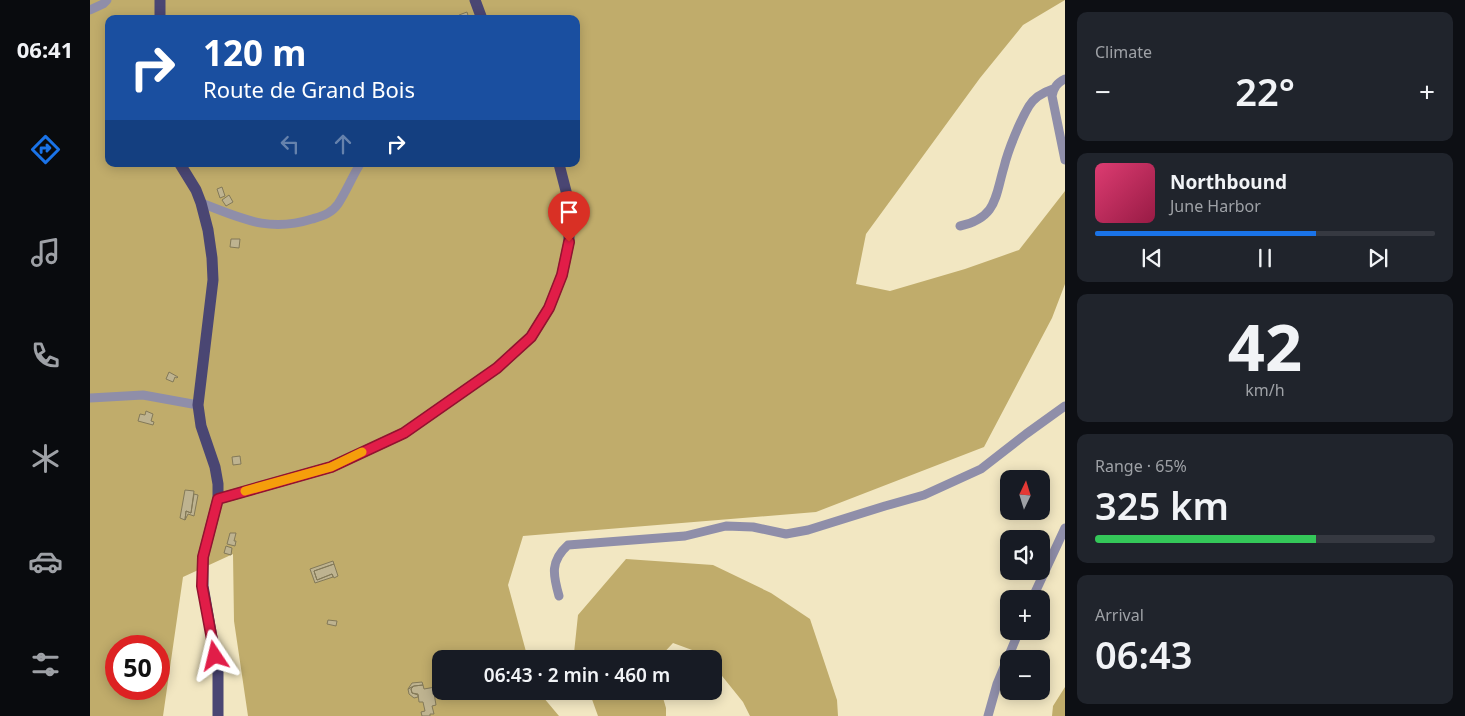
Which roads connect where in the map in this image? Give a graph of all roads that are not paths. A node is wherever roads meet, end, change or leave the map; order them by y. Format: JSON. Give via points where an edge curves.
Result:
{"nodes":[{"id":1,"x":107,"y":0,"type":"edge"},
{"id":2,"x":160,"y":0,"type":"edge"},
{"id":3,"x":475,"y":0,"type":"edge"},
{"id":4,"x":90,"y":10,"type":"edge"},
{"id":5,"x":160,"y":15,"type":"edge"},
{"id":6,"x":481,"y":15,"type":"edge"},
{"id":7,"x":1065,"y":78,"type":"edge"},
{"id":8,"x":1053,"y":89,"type":"junction"},
{"id":9,"x":1065,"y":160,"type":"edge"},
{"id":10,"x":182,"y":167,"type":"edge"},
{"id":11,"x":358,"y":167,"type":"edge"},
{"id":12,"x":560,"y":167,"type":"edge"},
{"id":13,"x":201,"y":203,"type":"junction"},
{"id":14,"x":960,"y":226,"type":"dead end"},
{"id":15,"x":90,"y":398,"type":"edge"},
{"id":16,"x":198,"y":405,"type":"junction"},
{"id":17,"x":1065,"y":406,"type":"edge"},
{"id":18,"x":218,"y":499,"type":"junction"},
{"id":19,"x":1065,"y":528,"type":"edge"},
{"id":20,"x":1036,"y":590,"type":"edge"},
{"id":21,"x":559,"y":596,"type":"dead end"},
{"id":22,"x":1015,"y":640,"type":"edge"},
{"id":23,"x":218,"y":716,"type":"edge"},
{"id":24,"x":988,"y":716,"type":"edge"}],
"edges":[{"from":1,"to":4,"type":"street"},
{"from":2,"to":5,"type":"main road"},
{"from":3,"to":6,"type":"main road"},
{"from":7,"to":8,"type":"street"},
{"from":8,"to":9,"type":"street","via":[[1055,117]]},
{"from":8,"to":14,"type":"street","via":[[1029,105],[1004,166],[995,202],[974,223]]},
{"from":10,"to":13,"type":"main road"},
{"from":11,"to":13,"type":"street","via":[[338,205],[327,215],[296,224],[255,223]]},
{"from":12,"to":18,"type":"main road","via":[[567,195],[569,242],[562,275],[549,308],[531,337],[497,368],[404,433],[331,467]]},
{"from":13,"to":16,"type":"main road","via":[[208,230],[213,280]]},
{"from":15,"to":16,"type":"street","via":[[143,395]]},
{"from":16,"to":18,"type":"main road","via":[[201,426],[215,467]]},
{"from":17,"to":21,"type":"street","via":[[982,469],[924,495],[808,530],[786,534],[753,527],[726,526],[685,536],[568,545],[559,553],[554,570]]},
{"from":18,"to":23,"type":"main road","via":[[203,557],[202,586],[218,672]]},
{"from":19,"to":20,"type":"street"},
{"from":22,"to":24,"type":"street"}]}
